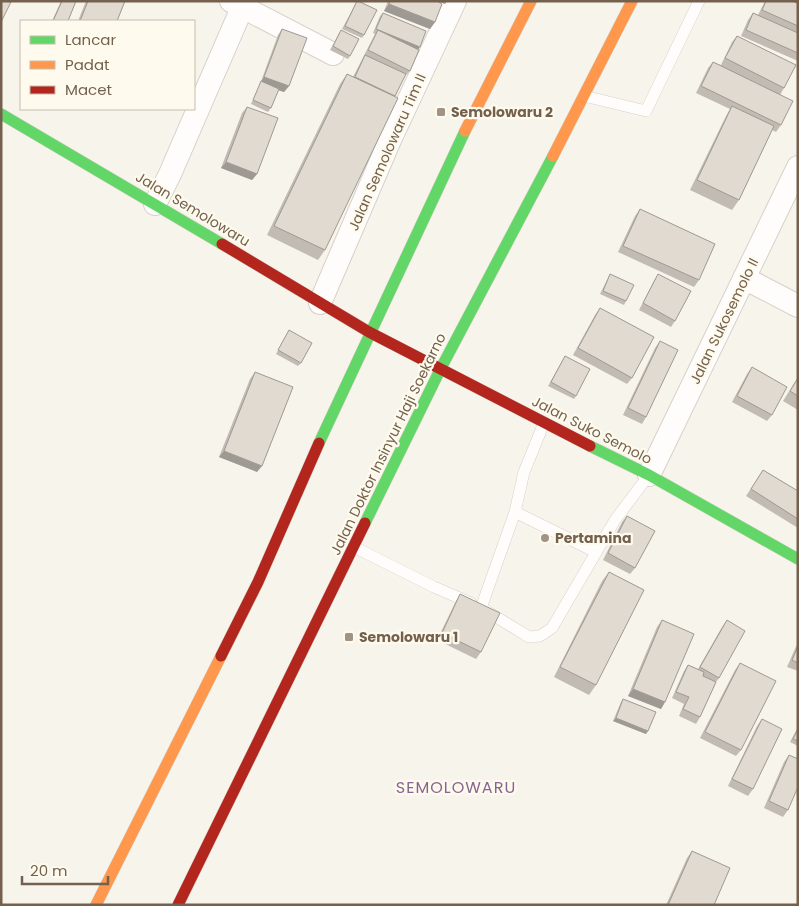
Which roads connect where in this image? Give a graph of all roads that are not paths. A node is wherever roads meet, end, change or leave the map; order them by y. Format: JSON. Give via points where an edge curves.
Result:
{"nodes":[{"id":1,"x":455,"y":1,"type":"edge"},
{"id":2,"x":531,"y":1,"type":"edge"},
{"id":3,"x":632,"y":1,"type":"edge"},
{"id":4,"x":699,"y":1,"type":"edge"},
{"id":5,"x":239,"y":3,"type":"edge"},
{"id":6,"x":333,"y":54,"type":"edge"},
{"id":7,"x":584,"y":96,"type":"junction"},
{"id":8,"x":1,"y":114,"type":"edge"},
{"id":9,"x":798,"y":167,"type":"edge"},
{"id":10,"x":156,"y":204,"type":"junction"},
{"id":11,"x":744,"y":278,"type":"junction"},
{"id":12,"x":320,"y":303,"type":"junction"},
{"id":13,"x":798,"y":306,"type":"edge"},
{"id":14,"x":369,"y":332,"type":"junction"},
{"id":15,"x":440,"y":370,"type":"junction"},
{"id":16,"x":544,"y":423,"type":"junction"},
{"id":17,"x":649,"y":475,"type":"junction"},
{"id":18,"x":515,"y":512,"type":"junction"},
{"id":19,"x":354,"y":547,"type":"junction"},
{"id":20,"x":596,"y":552,"type":"junction"},
{"id":21,"x":798,"y":559,"type":"edge"},
{"id":22,"x":481,"y":608,"type":"junction"},
{"id":23,"x":96,"y":905,"type":"edge"},
{"id":24,"x":178,"y":905,"type":"edge"}],
"edges":[{"from":1,"to":12,"type":"street","name":"Jalan Semolowaru Tim II","via":[[390,140]]},
{"from":2,"to":14,"type":"main road","via":[[448,164]]},
{"from":3,"to":7,"type":"main road","name":"Jalan Doktor Insinyur Haji Soekarno"},
{"from":4,"to":7,"type":"lane","via":[[646,111]]},
{"from":5,"to":6,"type":"street"},
{"from":5,"to":10,"type":"street"},
{"from":7,"to":15,"type":"main road","name":"Jalan Doktor Insinyur Haji Soekarno"},
{"from":8,"to":10,"type":"main road","name":"Jalan Semolowaru"},
{"from":9,"to":11,"type":"street","name":"Jalan Sukosemolo II"},
{"from":10,"to":12,"type":"main road","name":"Jalan Semolowaru"},
{"from":11,"to":13,"type":"street"},
{"from":11,"to":17,"type":"street","name":"Jalan Sukosemolo II"},
{"from":12,"to":14,"type":"main road","name":"Jalan Semolowaru"},
{"from":14,"to":15,"type":"main road","name":"Jalan Suko Semolo"},
{"from":14,"to":23,"type":"main road","via":[[258,582]]},
{"from":15,"to":16,"type":"main road","name":"Jalan Suko Semolo"},
{"from":15,"to":19,"type":"main road","name":"Jalan Doktor Insinyur Haji Soekarno"},
{"from":16,"to":17,"type":"main road","name":"Jalan Suko Semolo"},
{"from":16,"to":18,"type":"lane","via":[[524,472]]},
{"from":17,"to":20,"type":"lane","via":[[626,503]]},
{"from":17,"to":21,"type":"main road","name":"Jalan Suko Semolo"},
{"from":18,"to":20,"type":"lane"},
{"from":18,"to":22,"type":"lane"},
{"from":19,"to":22,"type":"lane"},
{"from":19,"to":24,"type":"main road","name":"Jalan Doktor Insinyur Haji Soekarno"},
{"from":20,"to":22,"type":"lane","via":[[552,628],[540,636],[529,637]]}]}
